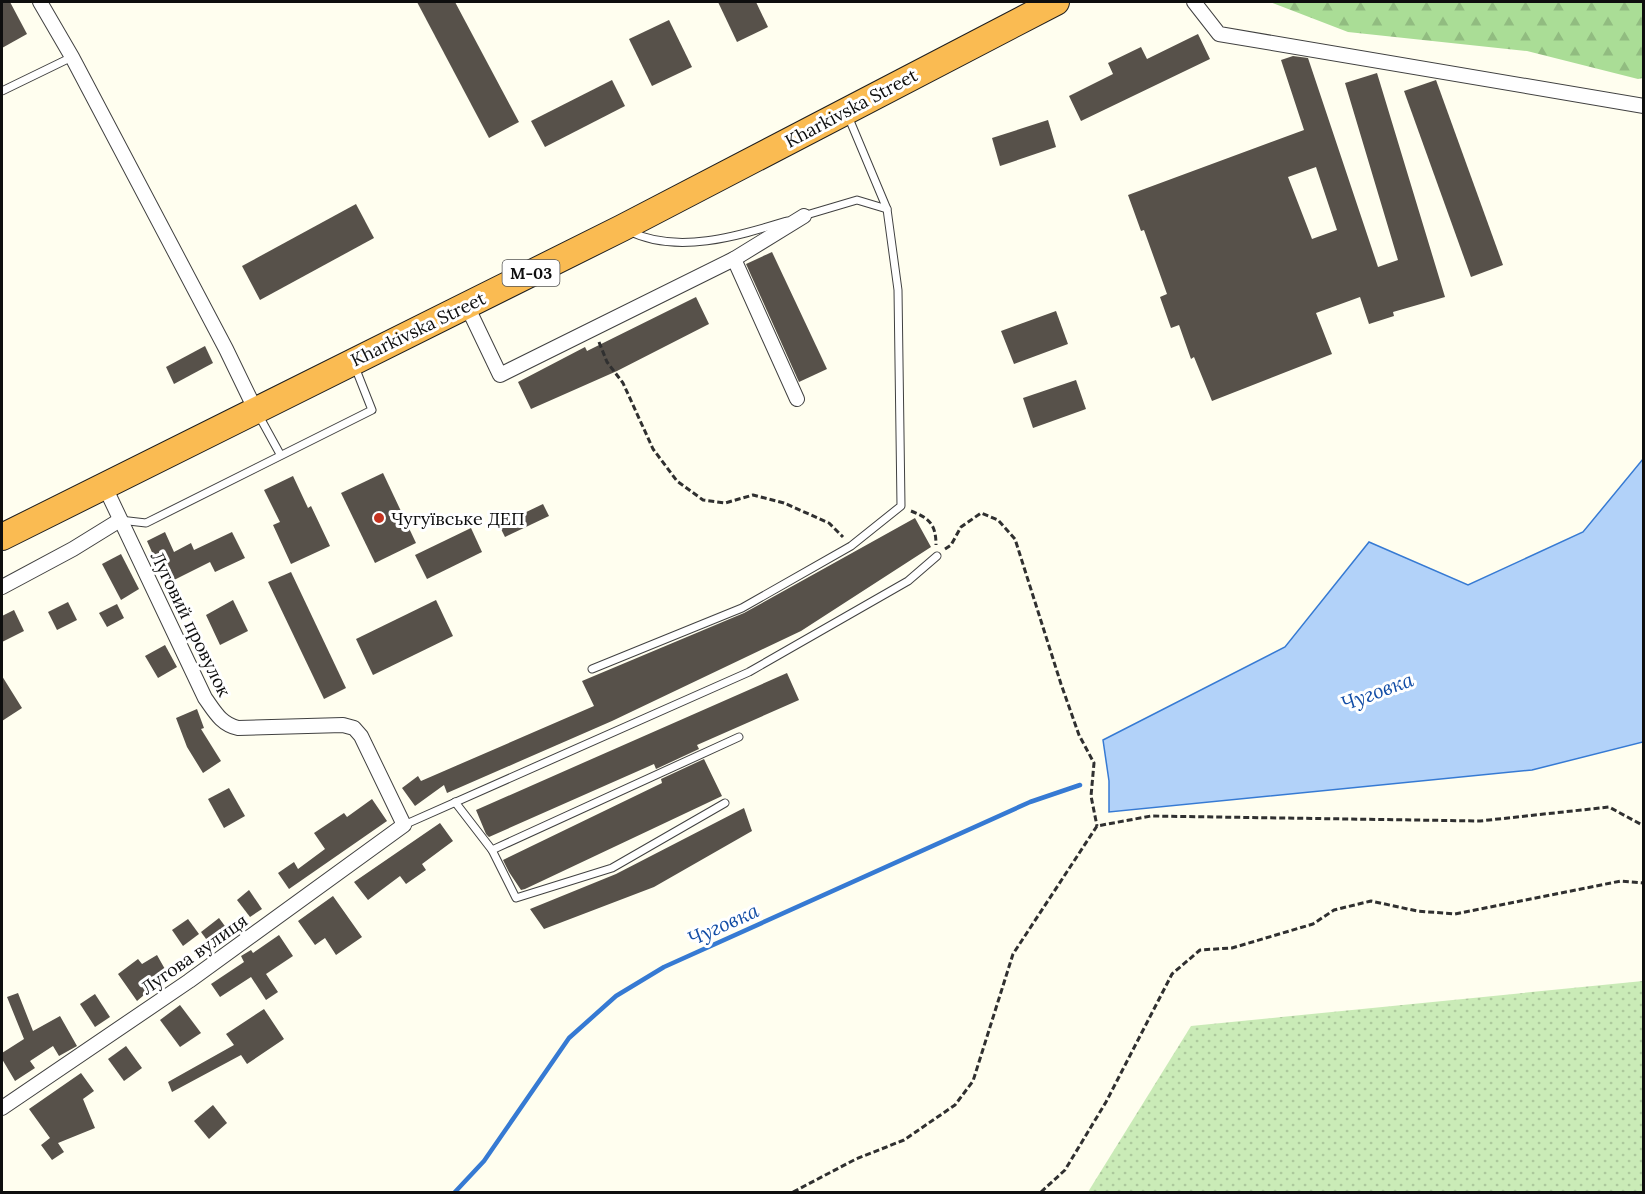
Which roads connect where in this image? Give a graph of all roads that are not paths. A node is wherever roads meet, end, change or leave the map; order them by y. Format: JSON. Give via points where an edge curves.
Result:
{"nodes":[{"id":1,"x":40,"y":2,"type":"edge"},
{"id":2,"x":1056,"y":2,"type":"edge"},
{"id":3,"x":1194,"y":2,"type":"edge"},
{"id":4,"x":72,"y":57,"type":"junction"},
{"id":5,"x":2,"y":91,"type":"edge"},
{"id":6,"x":1644,"y":106,"type":"edge"},
{"id":7,"x":846,"y":111,"type":"junction"},
{"id":8,"x":887,"y":209,"type":"junction"},
{"id":9,"x":804,"y":216,"type":"junction"},
{"id":10,"x":622,"y":228,"type":"junction"},
{"id":11,"x":734,"y":260,"type":"junction"},
{"id":12,"x":467,"y":306,"type":"junction"},
{"id":13,"x":352,"y":361,"type":"junction"},
{"id":14,"x":797,"y":399,"type":"dead end"},
{"id":15,"x":255,"y":409,"type":"junction"},
{"id":16,"x":280,"y":454,"type":"junction"},
{"id":17,"x":104,"y":485,"type":"junction"},
{"id":18,"x":120,"y":520,"type":"junction"},
{"id":19,"x":2,"y":537,"type":"edge"},
{"id":20,"x":937,"y":556,"type":"road end"},
{"id":21,"x":2,"y":587,"type":"edge"},
{"id":22,"x":592,"y":669,"type":"dead end"},
{"id":23,"x":739,"y":737,"type":"dead end"},
{"id":24,"x":455,"y":802,"type":"junction"},
{"id":25,"x":725,"y":803,"type":"dead end"},
{"id":26,"x":404,"y":825,"type":"junction"},
{"id":27,"x":492,"y":850,"type":"junction"},
{"id":28,"x":2,"y":1108,"type":"edge"}],
"edges":[{"from":1,"to":4,"type":"street"},
{"from":2,"to":7,"type":"highway","name":"Kharkivska Street","number":"М-03"},
{"from":3,"to":6,"type":"street","via":[[1219,34]]},
{"from":4,"to":5,"type":"lane"},
{"from":4,"to":15,"type":"street"},
{"from":7,"to":8,"type":"lane"},
{"from":7,"to":10,"type":"highway","name":"Kharkivska Street","number":"М-03"},
{"from":8,"to":9,"type":"lane","via":[[857,200]]},
{"from":8,"to":22,"type":"lane","via":[[898,290],[901,506],[851,546],[742,608]]},
{"from":9,"to":10,"type":"lane","via":[[758,230],[688,243],[642,237]]},
{"from":9,"to":11,"type":"street"},
{"from":10,"to":12,"type":"highway","name":"Kharkivska Street","number":"М-03"},
{"from":11,"to":12,"type":"street","via":[[500,375]]},
{"from":11,"to":14,"type":"street"},
{"from":12,"to":13,"type":"highway","name":"Kharkivska Street","number":"М-03"},
{"from":13,"to":15,"type":"highway","name":"Kharkivska Street","number":"М-03"},
{"from":13,"to":16,"type":"lane","via":[[372,410]]},
{"from":15,"to":16,"type":"lane"},
{"from":15,"to":17,"type":"highway","name":"Kharkivska Street","number":"М-03"},
{"from":16,"to":18,"type":"lane","via":[[146,523]]},
{"from":17,"to":18,"type":"street","name":"Луговий провулок"},
{"from":17,"to":19,"type":"highway","name":"Kharkivska Street","number":"М-03"},
{"from":18,"to":21,"type":"street"},
{"from":18,"to":26,"type":"street","name":"Луговий провулок","via":[[205,698],[218,717],[238,728],[354,728]]},
{"from":20,"to":24,"type":"lane","via":[[908,581],[749,672]]},
{"from":23,"to":27,"type":"lane"},
{"from":24,"to":26,"type":"lane"},
{"from":24,"to":27,"type":"lane"},
{"from":25,"to":27,"type":"lane","via":[[612,868],[516,898]]},
{"from":26,"to":28,"type":"street","name":"Лугова вулиця","via":[[189,981]]}]}
